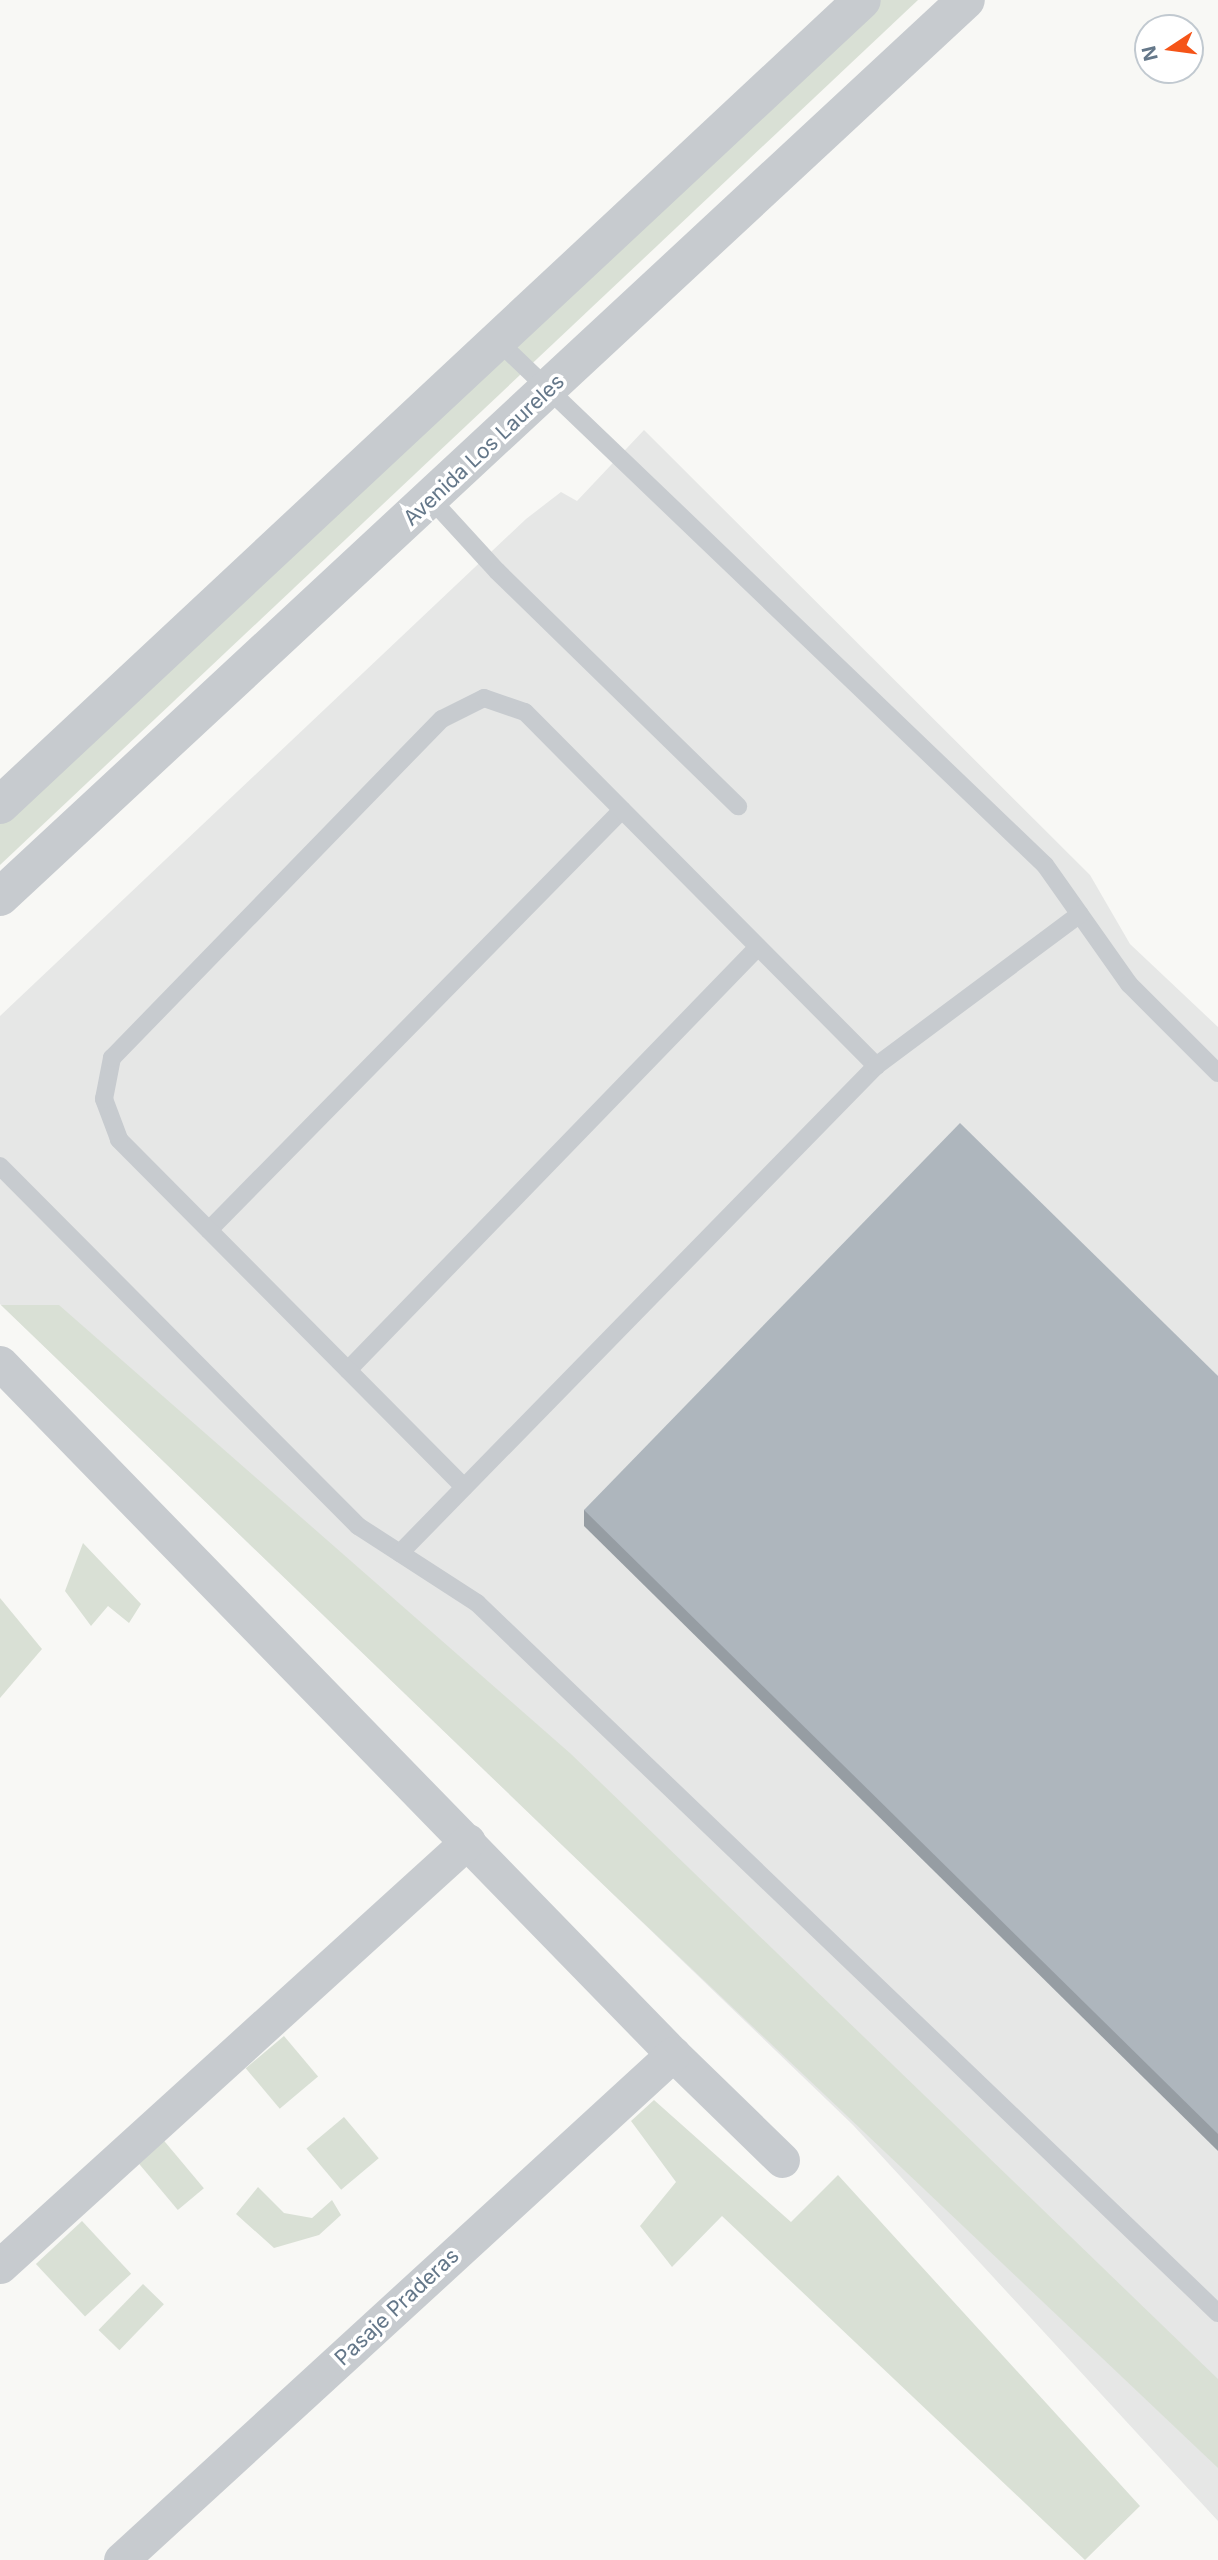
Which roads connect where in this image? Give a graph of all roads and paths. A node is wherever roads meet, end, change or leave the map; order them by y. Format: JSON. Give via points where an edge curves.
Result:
{"nodes":[{"id":1,"x":862,"y":0,"type":"edge"},
{"id":2,"x":966,"y":0,"type":"edge"},
{"id":3,"x":499,"y":342,"type":"junction"},
{"id":4,"x":549,"y":390,"type":"junction"},
{"id":5,"x":431,"y":499,"type":"junction"},
{"id":6,"x":0,"y":805,"type":"edge"},
{"id":7,"x":738,"y":806,"type":"dead end"},
{"id":8,"x":622,"y":810,"type":"junction"},
{"id":9,"x":0,"y":897,"type":"edge"},
{"id":10,"x":1080,"y":914,"type":"junction"},
{"id":11,"x":758,"y":947,"type":"junction"},
{"id":12,"x":876,"y":1066,"type":"junction"},
{"id":13,"x":1218,"y":1073,"type":"edge"},
{"id":14,"x":0,"y":1166,"type":"edge"},
{"id":15,"x":209,"y":1230,"type":"junction"},
{"id":16,"x":0,"y":1363,"type":"edge"},
{"id":17,"x":348,"y":1370,"type":"junction"},
{"id":18,"x":464,"y":1487,"type":"junction"},
{"id":19,"x":400,"y":1553,"type":"junction"},
{"id":20,"x":468,"y":1840,"type":"junction"},
{"id":21,"x":673,"y":2054,"type":"junction"},
{"id":22,"x":782,"y":2160,"type":"dead end"},
{"id":23,"x":0,"y":2266,"type":"edge"},
{"id":24,"x":1218,"y":2313,"type":"edge"},
{"id":25,"x":121,"y":2560,"type":"edge"}],
"edges":[{"from":1,"to":3,"type":"street"},
{"from":2,"to":4,"type":"street","name":"Avenida Los Laureles"},
{"from":3,"to":4,"type":"lane"},
{"from":3,"to":6,"type":"street"},
{"from":4,"to":5,"type":"street","name":"Avenida Los Laureles"},
{"from":4,"to":10,"type":"lane","via":[[1045,865]]},
{"from":5,"to":7,"type":"lane","via":[[497,571]]},
{"from":5,"to":9,"type":"street","name":"Avenida Los Laureles"},
{"from":8,"to":11,"type":"lane"},
{"from":8,"to":15,"type":"lane"},
{"from":8,"to":15,"type":"lane","via":[[526,712],[484,698],[442,719],[112,1058],[104,1099],[119,1139]]},
{"from":10,"to":12,"type":"lane"},
{"from":10,"to":13,"type":"lane","via":[[1129,984]]},
{"from":11,"to":12,"type":"lane"},
{"from":11,"to":17,"type":"lane"},
{"from":12,"to":18,"type":"lane"},
{"from":14,"to":19,"type":"lane","via":[[358,1526]]},
{"from":15,"to":17,"type":"lane"},
{"from":16,"to":20,"type":"street"},
{"from":17,"to":18,"type":"lane"},
{"from":18,"to":19,"type":"lane"},
{"from":19,"to":24,"type":"lane","via":[[477,1603]]},
{"from":20,"to":21,"type":"street"},
{"from":20,"to":23,"type":"street"},
{"from":21,"to":22,"type":"street"},
{"from":21,"to":25,"type":"street","name":"Pasaje Praderas"}]}
